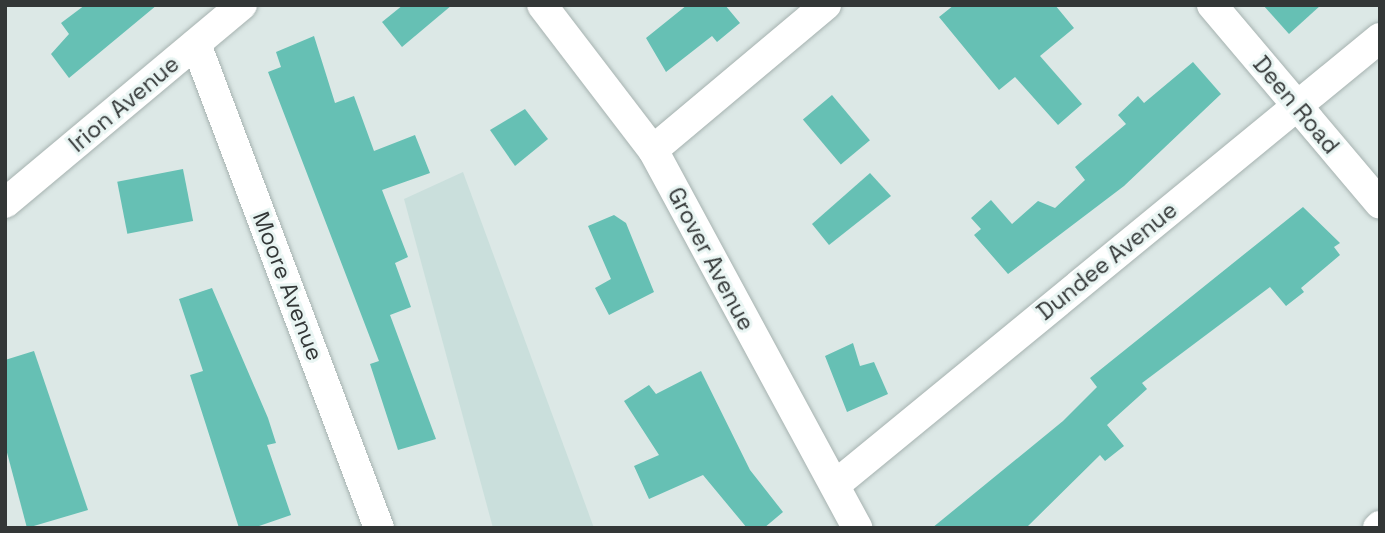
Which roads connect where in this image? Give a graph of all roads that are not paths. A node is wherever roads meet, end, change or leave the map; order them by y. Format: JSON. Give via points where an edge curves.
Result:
{"nodes":[{"id":1,"x":242,"y":5,"type":"edge"},
{"id":2,"x":542,"y":5,"type":"edge"},
{"id":3,"x":826,"y":5,"type":"edge"},
{"id":4,"x":1212,"y":5,"type":"edge"},
{"id":5,"x":1380,"y":38,"type":"edge"},
{"id":6,"x":196,"y":44,"type":"junction"},
{"id":7,"x":1297,"y":106,"type":"junction"},
{"id":8,"x":653,"y":150,"type":"junction"},
{"id":9,"x":5,"y":203,"type":"edge"},
{"id":10,"x":1380,"y":204,"type":"edge"},
{"id":11,"x":835,"y":485,"type":"junction"},
{"id":12,"x":379,"y":528,"type":"edge"},
{"id":13,"x":857,"y":528,"type":"edge"}],
"edges":[{"from":1,"to":6,"type":"street","name":"Irion Avenue"},
{"from":2,"to":8,"type":"street","name":"Grover Avenue"},
{"from":3,"to":8,"type":"street"},
{"from":4,"to":7,"type":"street","name":"Deen Road"},
{"from":5,"to":7,"type":"street","name":"Dundee Avenue"},
{"from":6,"to":9,"type":"street","name":"Irion Avenue"},
{"from":6,"to":12,"type":"street","name":"Moore Avenue"},
{"from":7,"to":10,"type":"street","name":"Deen Road"},
{"from":7,"to":11,"type":"street","name":"Dundee Avenue"},
{"from":8,"to":11,"type":"street","name":"Grover Avenue"},
{"from":11,"to":13,"type":"street","name":"Grover Avenue"}]}
